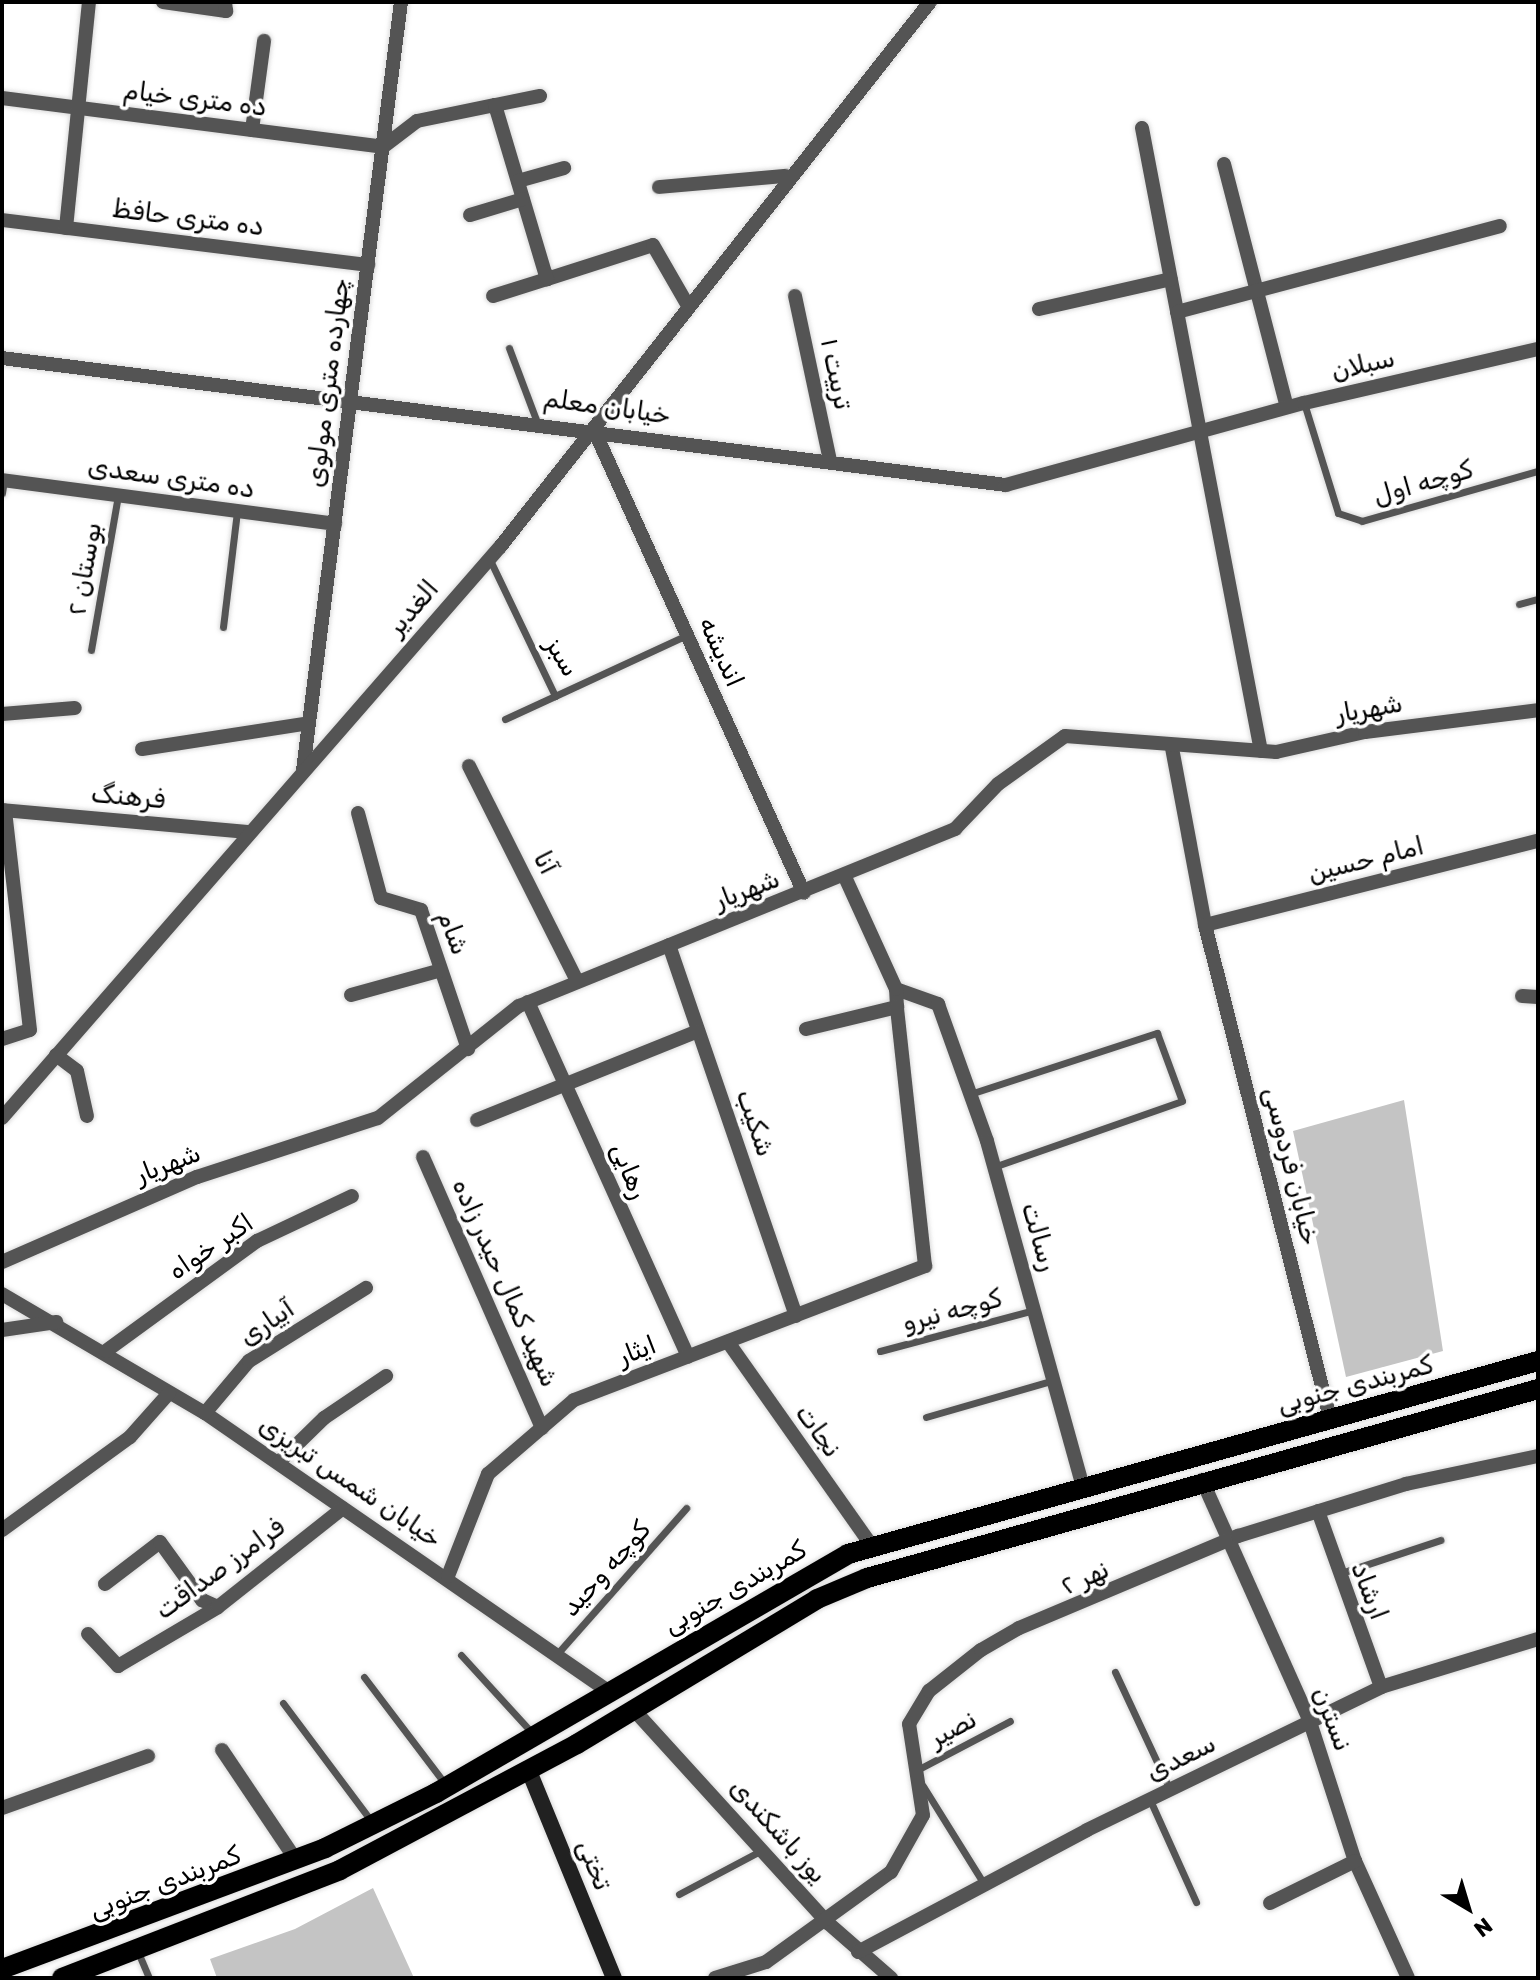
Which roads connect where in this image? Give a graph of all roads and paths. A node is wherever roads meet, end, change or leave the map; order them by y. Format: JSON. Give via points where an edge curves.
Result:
{"nodes":[{"id":1,"x":89,"y":2,"type":"edge"},
{"id":2,"x":163,"y":2,"type":"edge"},
{"id":3,"x":401,"y":2,"type":"edge"},
{"id":4,"x":930,"y":2,"type":"edge"},
{"id":5,"x":226,"y":6,"type":"edge"},
{"id":6,"x":264,"y":41,"type":"dead end"},
{"id":7,"x":540,"y":96,"type":"dead end"},
{"id":8,"x":2,"y":98,"type":"edge"},
{"id":9,"x":495,"y":105,"type":"junction"},
{"id":10,"x":77,"y":108,"type":"junction"},
{"id":11,"x":1142,"y":128,"type":"dead end"},
{"id":12,"x":252,"y":130,"type":"junction"},
{"id":13,"x":383,"y":147,"type":"junction"},
{"id":14,"x":1224,"y":164,"type":"dead end"},
{"id":15,"x":564,"y":168,"type":"dead end"},
{"id":16,"x":786,"y":176,"type":"junction"},
{"id":17,"x":518,"y":181,"type":"junction"},
{"id":18,"x":659,"y":187,"type":"dead end"},
{"id":19,"x":523,"y":199,"type":"junction"},
{"id":20,"x":470,"y":215,"type":"dead end"},
{"id":21,"x":2,"y":220,"type":"edge"},
{"id":22,"x":1500,"y":226,"type":"dead end"},
{"id":23,"x":66,"y":228,"type":"junction"},
{"id":24,"x":368,"y":265,"type":"junction"},
{"id":25,"x":547,"y":279,"type":"junction"},
{"id":26,"x":1171,"y":279,"type":"junction"},
{"id":27,"x":1257,"y":288,"type":"junction"},
{"id":28,"x":493,"y":296,"type":"dead end"},
{"id":29,"x":795,"y":296,"type":"dead end"},
{"id":30,"x":687,"y":304,"type":"junction"},
{"id":31,"x":1039,"y":309,"type":"dead end"},
{"id":32,"x":1177,"y":312,"type":"junction"},
{"id":33,"x":509,"y":348,"type":"dead end"},
{"id":34,"x":1538,"y":349,"type":"edge"},
{"id":35,"x":2,"y":358,"type":"edge"},
{"id":36,"x":351,"y":398,"type":"junction"},
{"id":37,"x":1304,"y":403,"type":"junction"},
{"id":38,"x":1287,"y":407,"type":"junction"},
{"id":39,"x":537,"y":422,"type":"junction"},
{"id":40,"x":594,"y":430,"type":"junction"},
{"id":41,"x":1199,"y":430,"type":"junction"},
{"id":42,"x":830,"y":461,"type":"junction"},
{"id":43,"x":1538,"y":471,"type":"edge"},
{"id":44,"x":3,"y":484,"type":"edge"},
{"id":45,"x":118,"y":495,"type":"junction"},
{"id":46,"x":237,"y":511,"type":"junction"},
{"id":47,"x":335,"y":524,"type":"junction"},
{"id":48,"x":489,"y":558,"type":"junction"},
{"id":49,"x":1538,"y":599,"type":"edge"},
{"id":50,"x":1519,"y":604,"type":"dead end"},
{"id":51,"x":223,"y":627,"type":"dead end"},
{"id":52,"x":687,"y":635,"type":"junction"},
{"id":53,"x":91,"y":650,"type":"dead end"},
{"id":54,"x":555,"y":696,"type":"junction"},
{"id":55,"x":75,"y":708,"type":"dead end"},
{"id":56,"x":1538,"y":710,"type":"edge"},
{"id":57,"x":2,"y":714,"type":"edge"},
{"id":58,"x":505,"y":719,"type":"dead end"},
{"id":59,"x":309,"y":723,"type":"junction"},
{"id":60,"x":1172,"y":748,"type":"junction"},
{"id":61,"x":142,"y":749,"type":"dead end"},
{"id":62,"x":1261,"y":751,"type":"junction"},
{"id":63,"x":469,"y":766,"type":"dead end"},
{"id":64,"x":303,"y":770,"type":"junction"},
{"id":65,"x":4,"y":810,"type":"edge"},
{"id":66,"x":358,"y":813,"type":"dead end"},
{"id":67,"x":249,"y":832,"type":"junction"},
{"id":68,"x":1538,"y":841,"type":"edge"},
{"id":69,"x":844,"y":875,"type":"junction"},
{"id":70,"x":804,"y":893,"type":"junction"},
{"id":71,"x":9,"y":915,"type":"edge"},
{"id":72,"x":1205,"y":925,"type":"junction"},
{"id":73,"x":669,"y":945,"type":"junction"},
{"id":74,"x":441,"y":970,"type":"junction"},
{"id":75,"x":577,"y":981,"type":"junction"},
{"id":76,"x":896,"y":989,"type":"junction"},
{"id":77,"x":351,"y":995,"type":"dead end"},
{"id":78,"x":1522,"y":996,"type":"dead end"},
{"id":79,"x":1538,"y":997,"type":"edge"},
{"id":80,"x":528,"y":1002,"type":"junction"},
{"id":81,"x":897,"y":1007,"type":"junction"},
{"id":82,"x":806,"y":1029,"type":"dead end"},
{"id":83,"x":698,"y":1031,"type":"junction"},
{"id":84,"x":2,"y":1039,"type":"edge"},
{"id":85,"x":468,"y":1049,"type":"junction"},
{"id":86,"x":56,"y":1055,"type":"junction"},
{"id":87,"x":567,"y":1084,"type":"junction"},
{"id":88,"x":970,"y":1094,"type":"junction"},
{"id":89,"x":87,"y":1116,"type":"dead end"},
{"id":90,"x":2,"y":1118,"type":"edge"},
{"id":91,"x":477,"y":1120,"type":"dead end"},
{"id":92,"x":423,"y":1157,"type":"dead end"},
{"id":93,"x":994,"y":1167,"type":"junction"},
{"id":94,"x":352,"y":1196,"type":"dead end"},
{"id":95,"x":2,"y":1262,"type":"edge"},
{"id":96,"x":366,"y":1288,"type":"dead end"},
{"id":97,"x":2,"y":1294,"type":"edge"},
{"id":98,"x":1034,"y":1310,"type":"junction"},
{"id":99,"x":796,"y":1316,"type":"junction"},
{"id":100,"x":56,"y":1322,"type":"junction"},
{"id":101,"x":2,"y":1330,"type":"edge"},
{"id":102,"x":728,"y":1342,"type":"junction"},
{"id":103,"x":106,"y":1351,"type":"junction"},
{"id":104,"x":880,"y":1351,"type":"dead end"},
{"id":105,"x":688,"y":1357,"type":"junction"},
{"id":106,"x":1538,"y":1361,"type":"edge"},
{"id":107,"x":386,"y":1376,"type":"dead end"},
{"id":108,"x":1054,"y":1380,"type":"junction"},
{"id":109,"x":1538,"y":1389,"type":"edge"},
{"id":110,"x":169,"y":1393,"type":"junction"},
{"id":111,"x":205,"y":1413,"type":"junction"},
{"id":112,"x":926,"y":1417,"type":"dead end"},
{"id":113,"x":1330,"y":1418,"type":"junction"},
{"id":114,"x":542,"y":1428,"type":"junction"},
{"id":115,"x":1538,"y":1456,"type":"edge"},
{"id":116,"x":279,"y":1462,"type":"junction"},
{"id":117,"x":1202,"y":1480,"type":"junction"},
{"id":118,"x":1083,"y":1486,"type":"junction"},
{"id":119,"x":343,"y":1508,"type":"junction"},
{"id":120,"x":686,"y":1508,"type":"dead end"},
{"id":121,"x":1318,"y":1511,"type":"junction"},
{"id":122,"x":2,"y":1530,"type":"edge"},
{"id":123,"x":1440,"y":1540,"type":"dead end"},
{"id":124,"x":1226,"y":1541,"type":"junction"},
{"id":125,"x":872,"y":1546,"type":"junction"},
{"id":126,"x":1336,"y":1575,"type":"junction"},
{"id":127,"x":448,"y":1576,"type":"junction"},
{"id":128,"x":105,"y":1584,"type":"dead end"},
{"id":129,"x":218,"y":1607,"type":"junction"},
{"id":130,"x":88,"y":1634,"type":"dead end"},
{"id":131,"x":1538,"y":1639,"type":"edge"},
{"id":132,"x":461,"y":1655,"type":"dead end"},
{"id":133,"x":555,"y":1656,"type":"junction"},
{"id":134,"x":1115,"y":1672,"type":"dead end"},
{"id":135,"x":364,"y":1677,"type":"dead end"},
{"id":136,"x":1381,"y":1687,"type":"junction"},
{"id":137,"x":610,"y":1692,"type":"junction"},
{"id":138,"x":283,"y":1703,"type":"dead end"},
{"id":139,"x":634,"y":1710,"type":"junction"},
{"id":140,"x":1010,"y":1721,"type":"dead end"},
{"id":141,"x":1310,"y":1722,"type":"junction"},
{"id":142,"x":536,"y":1736,"type":"junction"},
{"id":143,"x":222,"y":1750,"type":"dead end"},
{"id":144,"x":148,"y":1756,"type":"dead end"},
{"id":145,"x":529,"y":1771,"type":"junction"},
{"id":146,"x":914,"y":1772,"type":"junction"},
{"id":147,"x":447,"y":1787,"type":"junction"},
{"id":148,"x":1170,"y":1790,"type":"junction"},
{"id":149,"x":1150,"y":1800,"type":"junction"},
{"id":150,"x":2,"y":1808,"type":"edge"},
{"id":151,"x":373,"y":1824,"type":"junction"},
{"id":152,"x":764,"y":1849,"type":"junction"},
{"id":153,"x":296,"y":1860,"type":"junction"},
{"id":154,"x":1355,"y":1861,"type":"junction"},
{"id":155,"x":984,"y":1885,"type":"junction"},
{"id":156,"x":679,"y":1894,"type":"dead end"},
{"id":157,"x":1196,"y":1902,"type":"dead end"},
{"id":158,"x":1270,"y":1903,"type":"dead end"},
{"id":159,"x":828,"y":1923,"type":"junction"},
{"id":160,"x":138,"y":1952,"type":"junction"},
{"id":161,"x":858,"y":1952,"type":"junction"},
{"id":162,"x":2,"y":1969,"type":"edge"},
{"id":163,"x":62,"y":1978,"type":"edge"},
{"id":164,"x":149,"y":1978,"type":"edge"},
{"id":165,"x":614,"y":1978,"type":"edge"},
{"id":166,"x":715,"y":1978,"type":"edge"},
{"id":167,"x":891,"y":1978,"type":"edge"},
{"id":168,"x":1408,"y":1978,"type":"edge"}],
"edges":[{"from":1,"to":10,"type":"street"},
{"from":2,"to":5,"type":"street"},
{"from":3,"to":13,"type":"street","name":"چهارده متری مولوی"},
{"from":4,"to":16,"type":"street","name":"الغدیر","via":[[844,117]]},
{"from":6,"to":12,"type":"street"},
{"from":7,"to":9,"type":"street"},
{"from":8,"to":10,"type":"street","name":"ده متری خیام"},
{"from":9,"to":13,"type":"street","via":[[417,121]]},
{"from":9,"to":17,"type":"street"},
{"from":9,"to":25,"type":"street"},
{"from":10,"to":12,"type":"street","name":"ده متری خیام"},
{"from":10,"to":23,"type":"street"},
{"from":11,"to":26,"type":"street"},
{"from":12,"to":13,"type":"street","name":"ده متری خیام"},
{"from":13,"to":24,"type":"street","name":"چهارده متری مولوی"},
{"from":14,"to":27,"type":"street"},
{"from":15,"to":17,"type":"street"},
{"from":16,"to":18,"type":"street"},
{"from":16,"to":30,"type":"street","name":"الغدیر"},
{"from":17,"to":19,"type":"street"},
{"from":19,"to":20,"type":"street"},
{"from":19,"to":25,"type":"street"},
{"from":21,"to":23,"type":"street","name":"ده متری حافظ"},
{"from":22,"to":27,"type":"street"},
{"from":23,"to":24,"type":"street","name":"ده متری حافظ"},
{"from":24,"to":36,"type":"street","name":"چهارده متری مولوی"},
{"from":25,"to":28,"type":"street"},
{"from":25,"to":30,"type":"street","via":[[653,245]]},
{"from":26,"to":31,"type":"street"},
{"from":26,"to":32,"type":"street"},
{"from":27,"to":32,"type":"street"},
{"from":27,"to":38,"type":"street"},
{"from":29,"to":42,"type":"street","name":"تربیت ۱"},
{"from":30,"to":40,"type":"street","name":"الغدیر"},
{"from":32,"to":41,"type":"street"},
{"from":33,"to":39,"type":"lane"},
{"from":34,"to":37,"type":"street","name":"سبلان"},
{"from":35,"to":36,"type":"street","name":"خیابان معلم"},
{"from":36,"to":39,"type":"street","name":"خیابان معلم"},
{"from":36,"to":47,"type":"street","name":"چهارده متری مولوی"},
{"from":37,"to":38,"type":"street","name":"سبلان"},
{"from":37,"to":43,"type":"lane","name":"کوچه اول","via":[[1338,513],[1362,521]]},
{"from":38,"to":41,"type":"street","name":"سبلان"},
{"from":39,"to":40,"type":"street","name":"خیابان معلم"},
{"from":40,"to":42,"type":"street","name":"خیابان معلم"},
{"from":40,"to":48,"type":"street","name":"الغدیر"},
{"from":40,"to":52,"type":"street","name":"اندیشه"},
{"from":41,"to":42,"type":"street","name":"خیابان معلم","via":[[1006,485]]},
{"from":41,"to":62,"type":"street"},
{"from":44,"to":45,"type":"street","name":"ده متری سعدی"},
{"from":45,"to":46,"type":"street","name":"ده متری سعدی"},
{"from":45,"to":53,"type":"lane","name":"بوستان ۲"},
{"from":46,"to":47,"type":"street","name":"ده متری سعدی"},
{"from":46,"to":51,"type":"lane"},
{"from":47,"to":59,"type":"street","name":"چهارده متری مولوی"},
{"from":48,"to":54,"type":"lane","name":"سبز"},
{"from":48,"to":64,"type":"street","name":"الغدیر"},
{"from":49,"to":50,"type":"lane"},
{"from":52,"to":54,"type":"lane","name":"سبز"},
{"from":52,"to":70,"type":"street","name":"اندیشه"},
{"from":54,"to":58,"type":"lane"},
{"from":55,"to":57,"type":"street"},
{"from":56,"to":62,"type":"street","name":"شهریار"},
{"from":59,"to":61,"type":"street"},
{"from":59,"to":64,"type":"street","name":"چهارده متری مولوی"},
{"from":60,"to":62,"type":"street","name":"شهریار"},
{"from":60,"to":69,"type":"street","name":"شهریار","via":[[1065,736],[998,784],[955,829]]},
{"from":60,"to":72,"type":"street","name":"خیابان فردوسی"},
{"from":63,"to":75,"type":"street","name":"آنا"},
{"from":64,"to":67,"type":"street","name":"الغدیر"},
{"from":65,"to":67,"type":"street","name":"فرهنگ"},
{"from":65,"to":71,"type":"street"},
{"from":66,"to":74,"type":"street","name":"شام","via":[[381,898],[421,910]]},
{"from":67,"to":86,"type":"street","name":"الغدیر"},
{"from":68,"to":72,"type":"street","name":"امام حسین"},
{"from":69,"to":70,"type":"street","name":"شهریار"},
{"from":69,"to":76,"type":"street"},
{"from":70,"to":73,"type":"street","name":"شهریار"},
{"from":71,"to":84,"type":"street","via":[[30,1030]]},
{"from":72,"to":113,"type":"street","name":"خیابان فردوسی"},
{"from":73,"to":75,"type":"street","name":"شهریار"},
{"from":73,"to":83,"type":"street","name":"شکیب"},
{"from":74,"to":77,"type":"street"},
{"from":74,"to":85,"type":"street","name":"شام"},
{"from":75,"to":80,"type":"street","name":"شهریار"},
{"from":76,"to":81,"type":"street"},
{"from":76,"to":88,"type":"street","name":"رسالت","via":[[938,1004]]},
{"from":78,"to":79,"type":"street"},
{"from":80,"to":85,"type":"street","name":"شهریار"},
{"from":80,"to":87,"type":"street","name":"رهایی"},
{"from":81,"to":82,"type":"street"},
{"from":81,"to":99,"type":"street","name":"ایثار","via":[[925,1266]]},
{"from":83,"to":87,"type":"street"},
{"from":83,"to":99,"type":"street","name":"شکیب"},
{"from":85,"to":95,"type":"street","name":"شهریار","via":[[378,1118],[197,1177]]},
{"from":86,"to":89,"type":"street","via":[[77,1071]]},
{"from":86,"to":90,"type":"street","name":"الغدیر"},
{"from":87,"to":91,"type":"street"},
{"from":87,"to":105,"type":"street","name":"رهایی"},
{"from":88,"to":93,"type":"street","name":"رسالت"},
{"from":88,"to":93,"type":"lane","via":[[1157,1033],[1182,1101]]},
{"from":92,"to":114,"type":"street","name":"شهید کمال حیدر زاده"},
{"from":93,"to":98,"type":"street","name":"رسالت"},
{"from":94,"to":103,"type":"street","name":"اکبر خواه","via":[[257,1241]]},
{"from":96,"to":111,"type":"street","name":"آبیاری","via":[[249,1361]]},
{"from":97,"to":100,"type":"street","name":"خیابان شمس تبریزی"},
{"from":98,"to":104,"type":"lane","name":"کوچه نیرو"},
{"from":98,"to":108,"type":"street","name":"رسالت"},
{"from":99,"to":102,"type":"street","name":"ایثار"},
{"from":100,"to":101,"type":"street"},
{"from":100,"to":103,"type":"street","name":"خیابان شمس تبریزی"},
{"from":102,"to":105,"type":"street","name":"ایثار"},
{"from":102,"to":125,"type":"street","name":"نجات"},
{"from":103,"to":110,"type":"street","name":"خیابان شمس تبریزی"},
{"from":105,"to":114,"type":"street","name":"ایثار","via":[[574,1400]]},
{"from":106,"to":113,"type":"main road","name":"کمربندی جنوبی"},
{"from":107,"to":116,"type":"street","via":[[324,1418]]},
{"from":108,"to":112,"type":"lane"},
{"from":108,"to":118,"type":"street","name":"رسالت"},
{"from":109,"to":117,"type":"main road","name":"کمربندی جنوبی"},
{"from":110,"to":111,"type":"street","name":"خیابان شمس تبریزی"},
{"from":110,"to":122,"type":"street","via":[[130,1437]]},
{"from":111,"to":116,"type":"street","name":"خیابان شمس تبریزی"},
{"from":113,"to":118,"type":"main road","name":"کمربندی جنوبی"},
{"from":114,"to":127,"type":"street","name":"ایثار","via":[[488,1474]]},
{"from":115,"to":121,"type":"street","name":"نهر ۲","via":[[1406,1484]]},
{"from":116,"to":119,"type":"street","name":"خیابان شمس تبریزی"},
{"from":117,"to":124,"type":"street","name":"نسترن"},
{"from":117,"to":139,"type":"main road","name":"کمربندی جنوبی","via":[[867,1578],[817,1599]]},
{"from":118,"to":125,"type":"main road","name":"کمربندی جنوبی"},
{"from":119,"to":127,"type":"street","name":"خیابان شمس تبریزی"},
{"from":119,"to":129,"type":"street","name":"فرامرز صداقت"},
{"from":120,"to":133,"type":"lane","name":"کوچه وحید"},
{"from":121,"to":124,"type":"street","name":"نهر ۲"},
{"from":121,"to":126,"type":"street","name":"ارشاد"},
{"from":123,"to":126,"type":"lane"},
{"from":124,"to":141,"type":"street","name":"نسترن"},
{"from":124,"to":146,"type":"street","name":"نهر ۲","via":[[1019,1628],[981,1650],[929,1691],[909,1724]]},
{"from":125,"to":137,"type":"main road","name":"کمربندی جنوبی","via":[[802,1577]]},
{"from":126,"to":136,"type":"street","name":"ارشاد"},
{"from":127,"to":133,"type":"street","name":"خیابان شمس تبریزی"},
{"from":128,"to":129,"type":"street","via":[[160,1542],[202,1600]]},
{"from":129,"to":130,"type":"street","name":"فرامرز صداقت","via":[[118,1666]]},
{"from":131,"to":136,"type":"street","name":"سعدی"},
{"from":132,"to":142,"type":"lane"},
{"from":133,"to":137,"type":"street","name":"خیابان شمس تبریزی"},
{"from":134,"to":148,"type":"lane"},
{"from":135,"to":147,"type":"lane"},
{"from":136,"to":141,"type":"street","name":"سعدی"},
{"from":137,"to":139,"type":"main road"},
{"from":137,"to":142,"type":"main road","name":"کمربندی جنوبی"},
{"from":138,"to":151,"type":"lane"},
{"from":139,"to":145,"type":"main road","name":"کمربندی جنوبی"},
{"from":139,"to":152,"type":"street","name":"یوز باشکندی"},
{"from":140,"to":146,"type":"lane","name":"نصیر"},
{"from":141,"to":148,"type":"street","name":"سعدی"},
{"from":141,"to":154,"type":"street","name":"نسترن"},
{"from":142,"to":147,"type":"main road","name":"کمربندی جنوبی"},
{"from":143,"to":153,"type":"street"},
{"from":144,"to":150,"type":"street"},
{"from":145,"to":160,"type":"main road","name":"کمربندی جنوبی","via":[[340,1870]]},
{"from":145,"to":165,"type":"main road","name":"تختی"},
{"from":146,"to":155,"type":"lane"},
{"from":146,"to":159,"type":"street","name":"نهر ۲","via":[[923,1815],[897,1860]]},
{"from":147,"to":151,"type":"main road","name":"کمربندی جنوبی"},
{"from":148,"to":149,"type":"street","name":"سعدی"},
{"from":149,"to":155,"type":"street","name":"سعدی"},
{"from":149,"to":157,"type":"lane"},
{"from":151,"to":153,"type":"main road","name":"کمربندی جنوبی"},
{"from":152,"to":156,"type":"lane"},
{"from":152,"to":159,"type":"street","name":"یوز باشکندی"},
{"from":153,"to":162,"type":"main road","name":"کمربندی جنوبی"},
{"from":154,"to":158,"type":"street"},
{"from":154,"to":168,"type":"street","name":"نسترن"},
{"from":155,"to":161,"type":"street","name":"سعدی"},
{"from":159,"to":161,"type":"street","name":"یوز باشکندی"},
{"from":159,"to":166,"type":"street","name":"نهر ۲","via":[[766,1962]]},
{"from":160,"to":163,"type":"main road","name":"کمربندی جنوبی"},
{"from":160,"to":164,"type":"lane"},
{"from":161,"to":167,"type":"street","name":"یوز باشکندی"}]}
